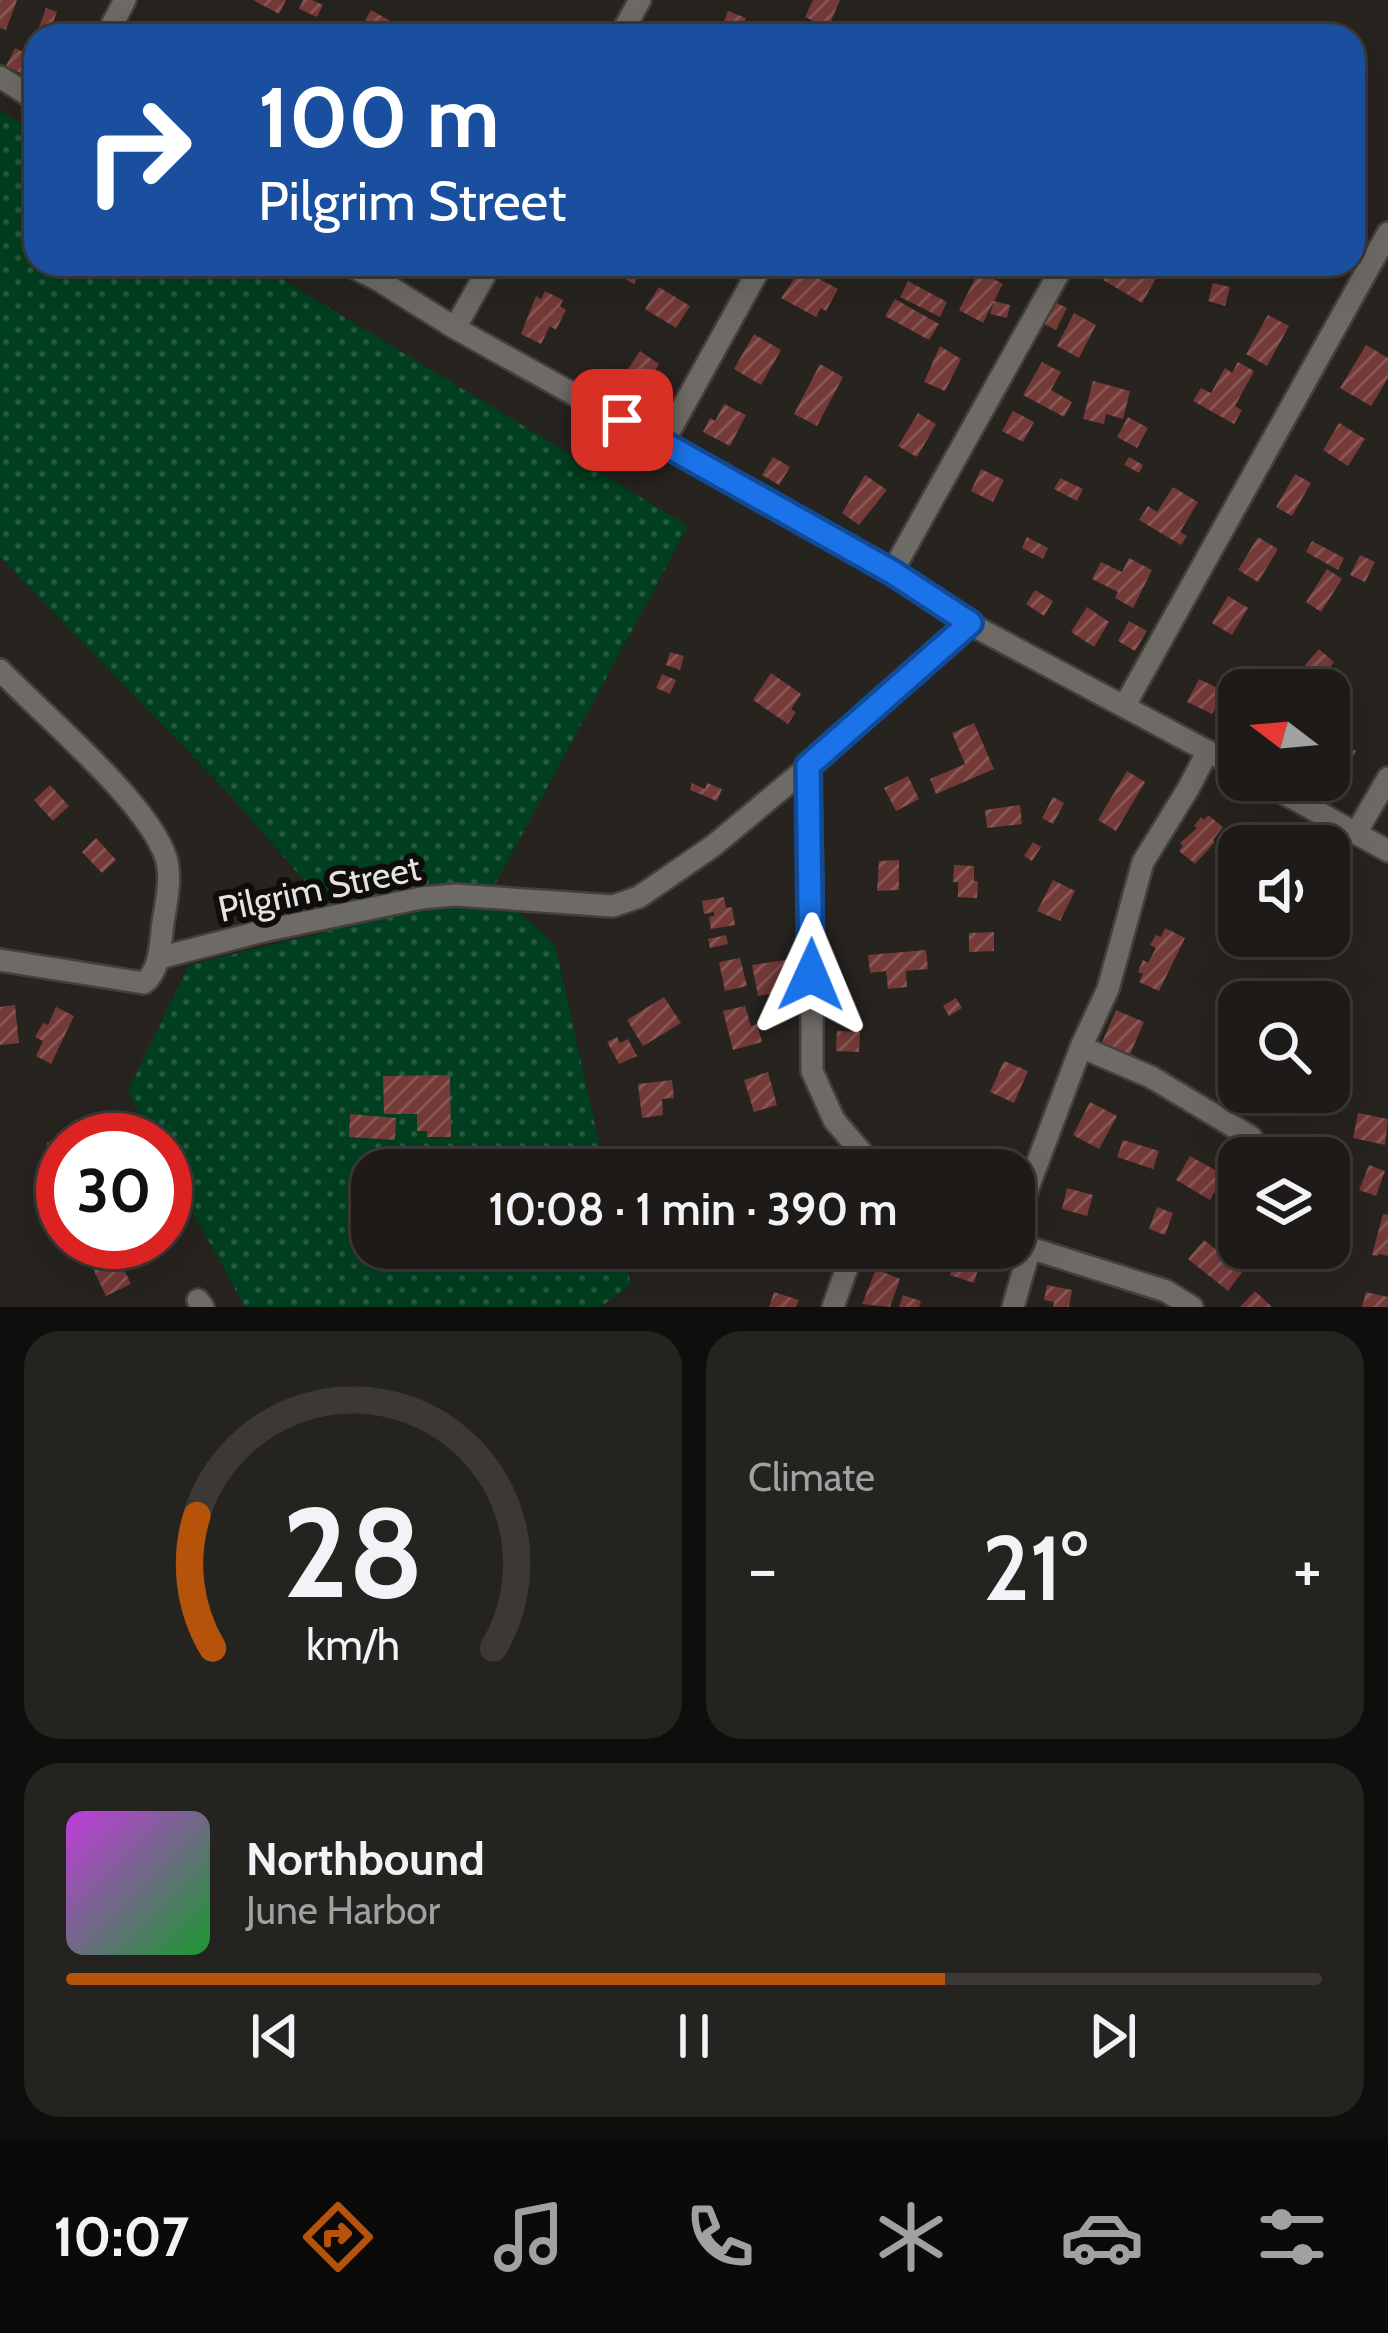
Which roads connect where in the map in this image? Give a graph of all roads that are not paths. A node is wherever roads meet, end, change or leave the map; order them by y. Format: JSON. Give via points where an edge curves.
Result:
{"nodes":[{"id":1,"x":1388,"y":232,"type":"edge"},
{"id":2,"x":1365,"y":273,"type":"edge"},
{"id":3,"x":370,"y":276,"type":"edge"},
{"id":4,"x":484,"y":276,"type":"edge"},
{"id":5,"x":755,"y":276,"type":"edge"},
{"id":6,"x":1057,"y":276,"type":"edge"},
{"id":7,"x":1364,"y":276,"type":"edge"},
{"id":8,"x":455,"y":328,"type":"junction"},
{"id":9,"x":663,"y":443,"type":"junction"},
{"id":10,"x":892,"y":572,"type":"junction"},
{"id":11,"x":970,"y":623,"type":"junction"},
{"id":12,"x":0,"y":670,"type":"edge"},
{"id":13,"x":1125,"y":705,"type":"junction"},
{"id":14,"x":1208,"y":751,"type":"junction"},
{"id":15,"x":1218,"y":756,"type":"edge"},
{"id":16,"x":808,"y":766,"type":"junction"},
{"id":17,"x":1388,"y":778,"type":"edge"},
{"id":18,"x":1298,"y":801,"type":"edge"},
{"id":19,"x":1356,"y":833,"type":"junction"},
{"id":20,"x":1388,"y":851,"type":"edge"},
{"id":21,"x":159,"y":958,"type":"junction"},
{"id":22,"x":0,"y":960,"type":"edge"},
{"id":23,"x":1081,"y":1047,"type":"junction"},
{"id":24,"x":1251,"y":1136,"type":"dead end"},
{"id":25,"x":859,"y":1149,"type":"edge"},
{"id":26,"x":1035,"y":1169,"type":"edge"},
{"id":27,"x":1035,"y":1248,"type":"edge"},
{"id":28,"x":847,"y":1269,"type":"edge"},
{"id":29,"x":1018,"y":1269,"type":"edge"},
{"id":30,"x":833,"y":1307,"type":"edge"},
{"id":31,"x":1013,"y":1307,"type":"edge"},
{"id":32,"x":1192,"y":1307,"type":"edge"}],
"edges":[{"from":1,"to":2,"type":"street"},
{"from":3,"to":8,"type":"street"},
{"from":4,"to":8,"type":"street"},
{"from":5,"to":9,"type":"street"},
{"from":6,"to":10,"type":"street"},
{"from":7,"to":13,"type":"street"},
{"from":8,"to":9,"type":"street"},
{"from":9,"to":10,"type":"street"},
{"from":10,"to":11,"type":"street"},
{"from":11,"to":13,"type":"street"},
{"from":11,"to":16,"type":"street","name":"Pilgrim Street"},
{"from":12,"to":21,"type":"street","via":[[151,829],[167,861]]},
{"from":13,"to":14,"type":"street"},
{"from":14,"to":15,"type":"street"},
{"from":14,"to":23,"type":"street","via":[[1143,862],[1108,989]]},
{"from":16,"to":21,"type":"street","name":"Pilgrim Street","via":[[713,846],[613,906],[421,898]]},
{"from":16,"to":25,"type":"street","via":[[812,1071],[834,1120]]},
{"from":17,"to":19,"type":"street"},
{"from":18,"to":19,"type":"street"},
{"from":19,"to":20,"type":"street"},
{"from":21,"to":22,"type":"street","via":[[144,983]]},
{"from":23,"to":24,"type":"street"},
{"from":23,"to":26,"type":"street"},
{"from":27,"to":32,"type":"street"},
{"from":28,"to":30,"type":"street"},
{"from":29,"to":31,"type":"street"}]}
